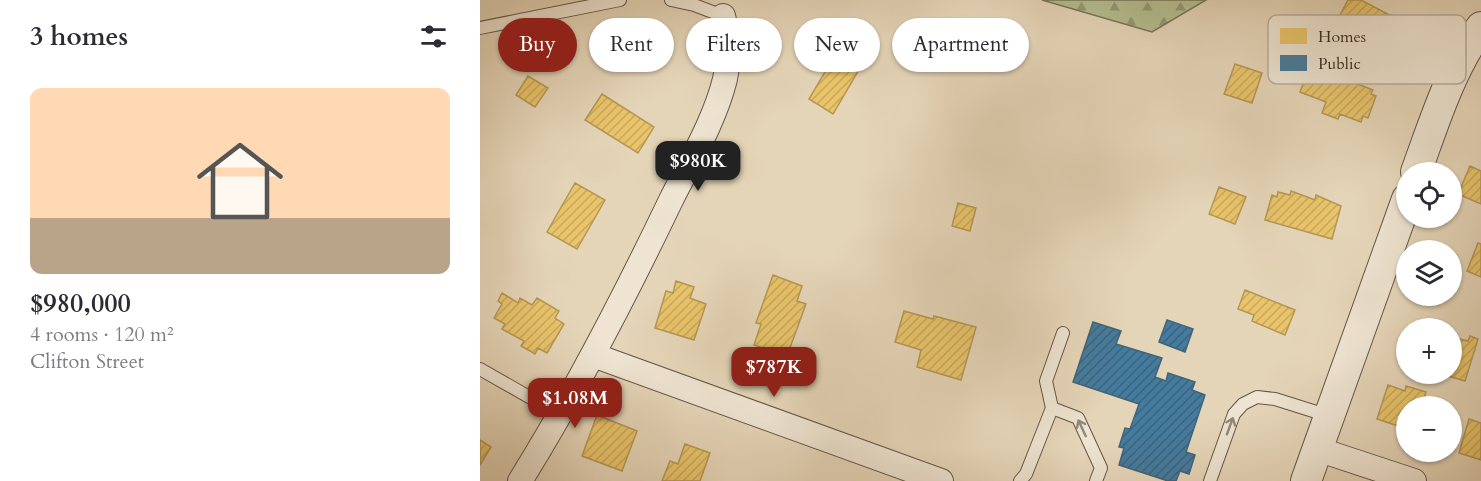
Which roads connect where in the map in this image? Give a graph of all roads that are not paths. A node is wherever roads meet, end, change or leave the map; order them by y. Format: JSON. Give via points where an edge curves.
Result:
{"nodes":[{"id":1,"x":620,"y":0,"type":"edge"},
{"id":2,"x":671,"y":0,"type":"edge"},
{"id":3,"x":723,"y":16,"type":"joint"},
{"id":4,"x":1481,"y":27,"type":"edge"},
{"id":5,"x":480,"y":28,"type":"edge"},
{"id":6,"x":1466,"y":51,"type":"edge"},
{"id":7,"x":1450,"y":84,"type":"edge"},
{"id":8,"x":1420,"y":162,"type":"edge"},
{"id":9,"x":1397,"y":228,"type":"edge"},
{"id":10,"x":1063,"y":333,"type":"dead end"},
{"id":11,"x":593,"y":355,"type":"junction"},
{"id":12,"x":480,"y":369,"type":"edge"},
{"id":13,"x":1052,"y":408,"type":"junction"},
{"id":14,"x":560,"y":414,"type":"junction"},
{"id":15,"x":1329,"y":416,"type":"junction"},
{"id":16,"x":1317,"y":449,"type":"junction"},
{"id":17,"x":520,"y":481,"type":"edge"},
{"id":18,"x":941,"y":481,"type":"edge"},
{"id":19,"x":1020,"y":481,"type":"edge"},
{"id":20,"x":1096,"y":481,"type":"edge"},
{"id":21,"x":1210,"y":481,"type":"edge"},
{"id":22,"x":1306,"y":481,"type":"edge"},
{"id":23,"x":1414,"y":481,"type":"edge"}],
"edges":[{"from":1,"to":5,"type":"lane"},
{"from":2,"to":3,"type":"lane"},
{"from":3,"to":11,"type":"street","via":[[729,47],[720,96]]},
{"from":4,"to":6,"type":"street"},
{"from":7,"to":8,"type":"street"},
{"from":9,"to":15,"type":"street"},
{"from":10,"to":13,"type":"lane","via":[[1046,381]]},
{"from":11,"to":14,"type":"street"},
{"from":11,"to":18,"type":"street"},
{"from":12,"to":14,"type":"lane"},
{"from":13,"to":19,"type":"lane"},
{"from":20,"to":13,"type":"lane","one_way":true,"via":[[1101,468],[1078,418]]},
{"from":14,"to":17,"type":"street"},
{"from":15,"to":16,"type":"street"},
{"from":21,"to":15,"type":"lane","one_way":true,"via":[[1234,414],[1244,404],[1257,397],[1275,399]]},
{"from":16,"to":22,"type":"street"},
{"from":16,"to":23,"type":"street"}]}
